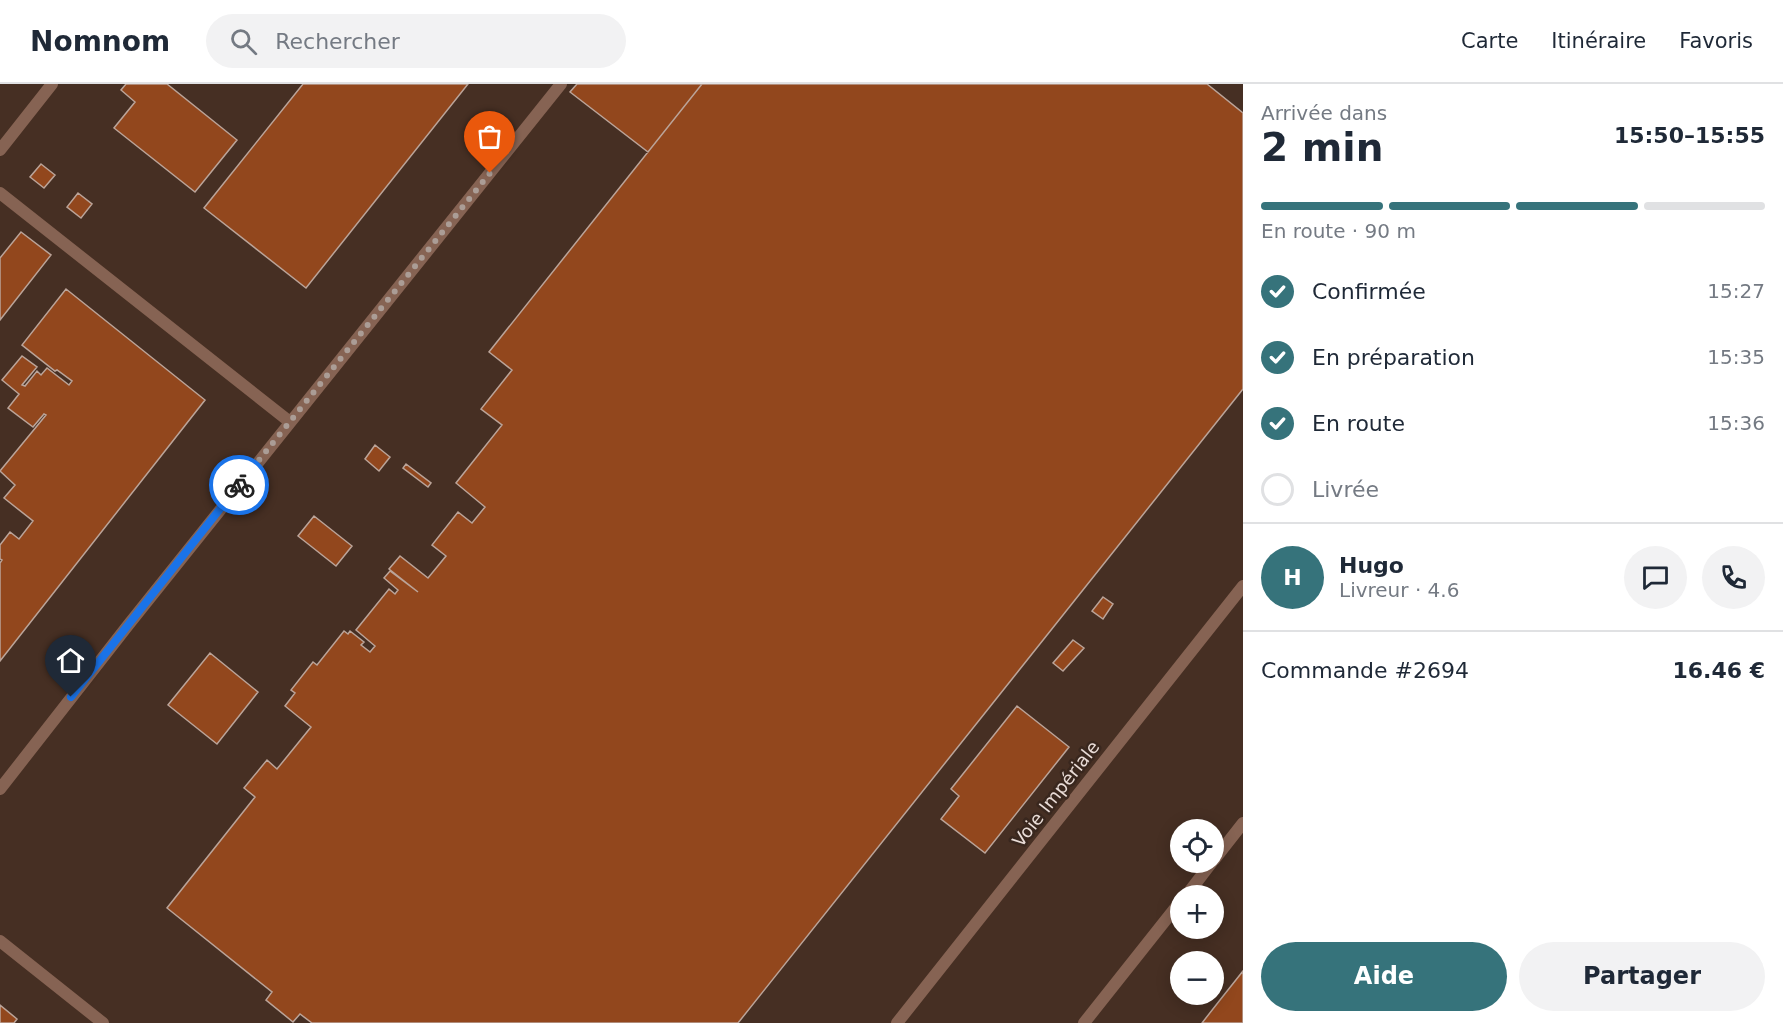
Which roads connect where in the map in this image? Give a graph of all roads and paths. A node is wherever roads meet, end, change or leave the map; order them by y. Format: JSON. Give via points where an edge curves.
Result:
{"nodes":[{"id":1,"x":52,"y":84,"type":"edge"},
{"id":2,"x":561,"y":84,"type":"edge"},
{"id":3,"x":0,"y":150,"type":"edge"},
{"id":4,"x":0,"y":193,"type":"edge"},
{"id":5,"x":290,"y":422,"type":"junction"},
{"id":6,"x":1243,"y":586,"type":"edge"},
{"id":7,"x":0,"y":789,"type":"edge"},
{"id":8,"x":1243,"y":823,"type":"edge"},
{"id":9,"x":1224,"y":847,"type":"edge"},
{"id":10,"x":1203,"y":873,"type":"edge"},
{"id":11,"x":1194,"y":885,"type":"edge"},
{"id":12,"x":1170,"y":915,"type":"edge"},
{"id":13,"x":0,"y":941,"type":"edge"},
{"id":14,"x":103,"y":1023,"type":"edge"},
{"id":15,"x":897,"y":1023,"type":"edge"},
{"id":16,"x":1084,"y":1023,"type":"edge"}],
"edges":[{"from":1,"to":3,"type":"street"},
{"from":2,"to":5,"type":"street"},
{"from":4,"to":5,"type":"street"},
{"from":5,"to":7,"type":"street"},
{"from":6,"to":15,"type":"street","name":"Voie Impériale"},
{"from":8,"to":9,"type":"street"},
{"from":10,"to":11,"type":"street"},
{"from":12,"to":16,"type":"street"},
{"from":13,"to":14,"type":"street"}]}
